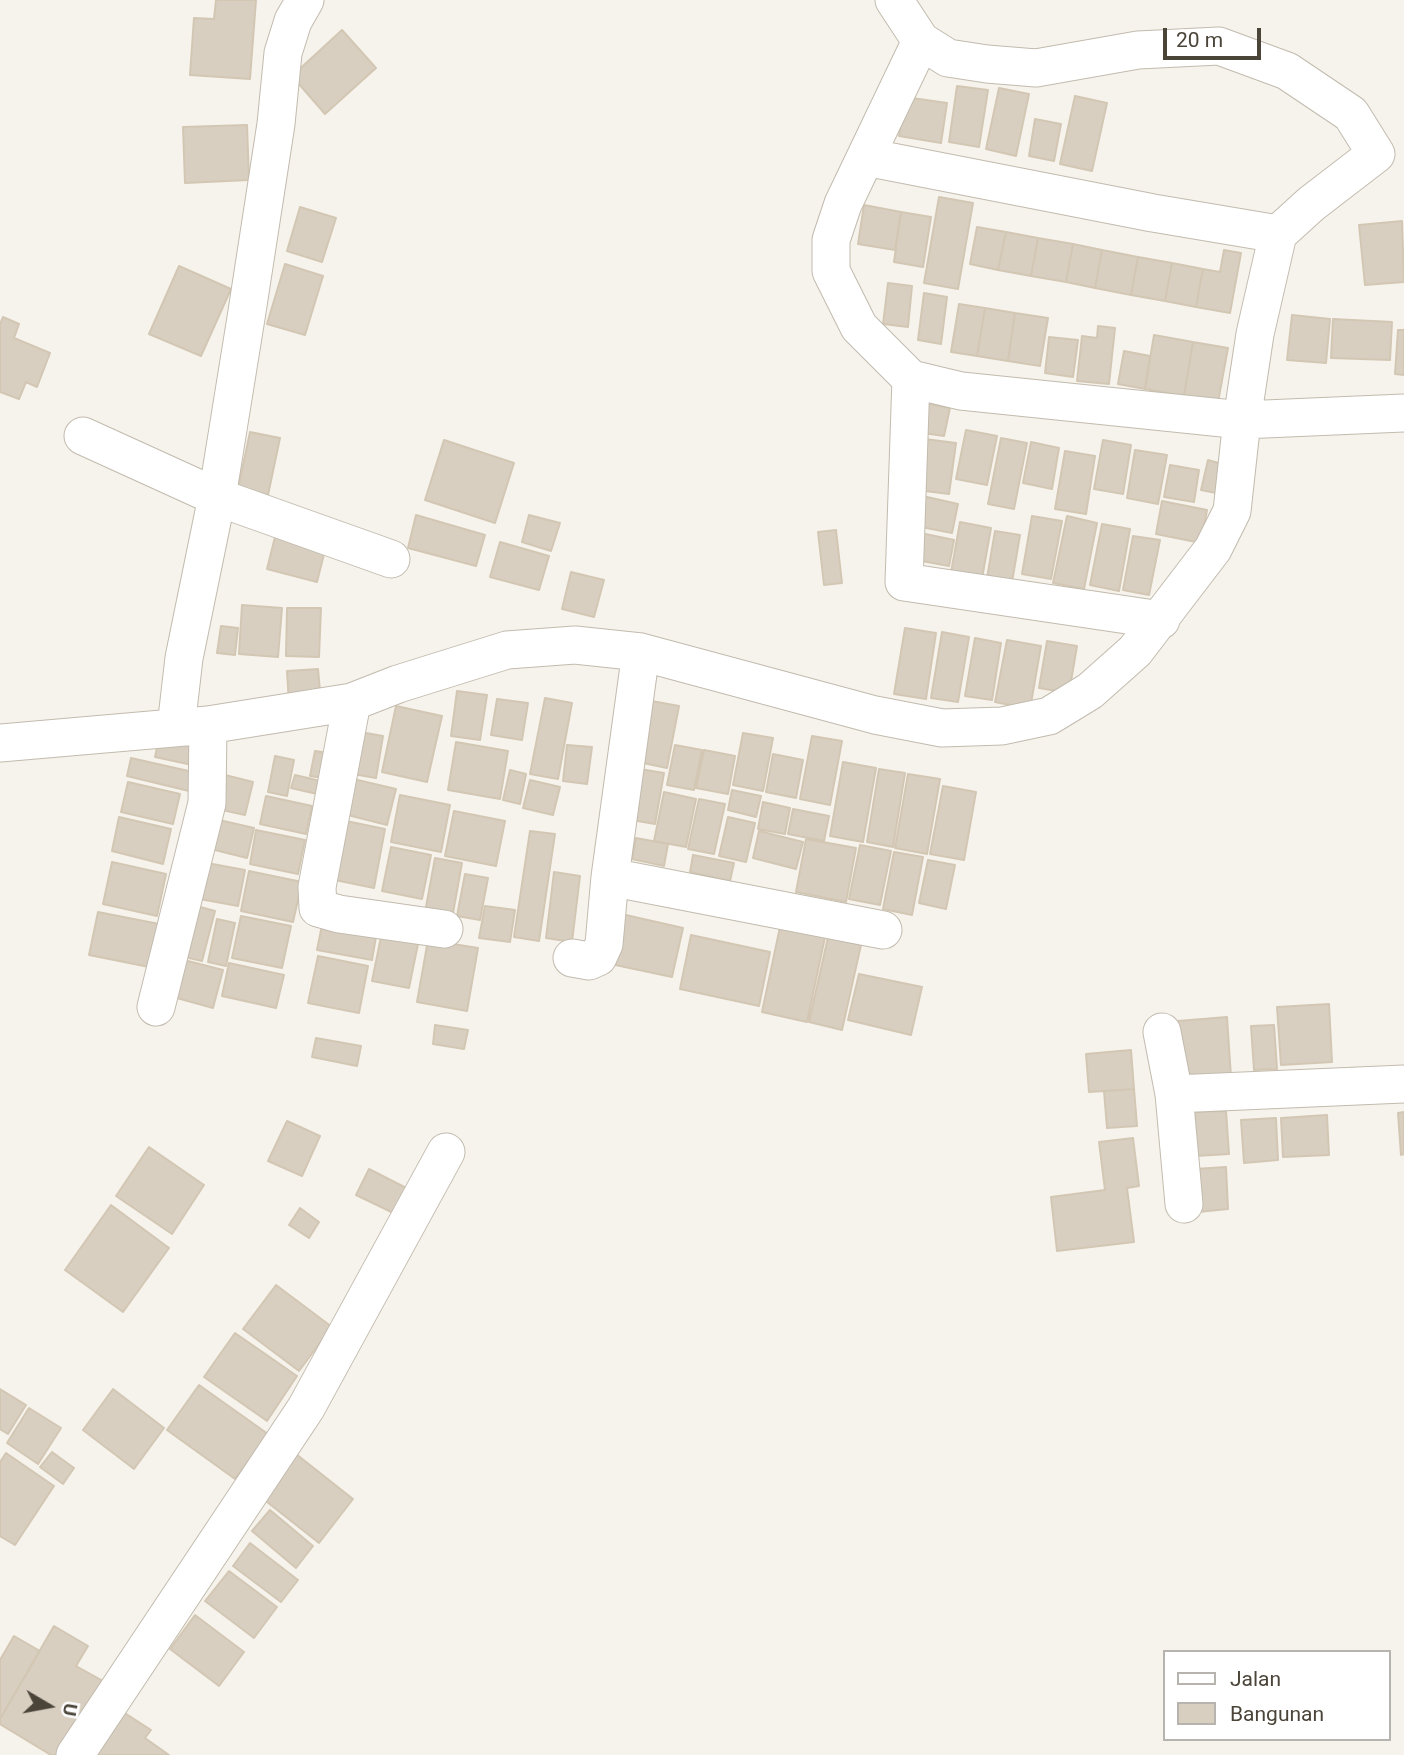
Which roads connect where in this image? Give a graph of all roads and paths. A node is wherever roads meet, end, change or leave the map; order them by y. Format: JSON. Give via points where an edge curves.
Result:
{"nodes":[{"id":1,"x":305,"y":0,"type":"edge"},
{"id":2,"x":894,"y":0,"type":"edge"},
{"id":3,"x":921,"y":41,"type":"junction"},
{"id":4,"x":1390,"y":154,"type":"edge"},
{"id":5,"x":866,"y":157,"type":"junction"},
{"id":6,"x":1279,"y":234,"type":"junction"},
{"id":7,"x":911,"y":379,"type":"junction"},
{"id":8,"x":1404,"y":413,"type":"edge"},
{"id":9,"x":1242,"y":420,"type":"junction"},
{"id":10,"x":83,"y":436,"type":"dead end"},
{"id":11,"x":217,"y":497,"type":"junction"},
{"id":12,"x":391,"y":559,"type":"dead end"},
{"id":13,"x":1161,"y":620,"type":"junction"},
{"id":14,"x":640,"y":652,"type":"junction"},
{"id":15,"x":352,"y":702,"type":"junction"},
{"id":16,"x":192,"y":726,"type":"junction"},
{"id":17,"x":0,"y":743,"type":"edge"},
{"id":18,"x":610,"y":877,"type":"junction"},
{"id":19,"x":444,"y":929,"type":"dead end"},
{"id":20,"x":883,"y":930,"type":"dead end"},
{"id":21,"x":572,"y":958,"type":"dead end"},
{"id":22,"x":156,"y":1007,"type":"dead end"},
{"id":23,"x":1163,"y":1032,"type":"dead end"},
{"id":24,"x":1404,"y":1084,"type":"edge"},
{"id":25,"x":1174,"y":1094,"type":"junction"},
{"id":26,"x":446,"y":1152,"type":"dead end"},
{"id":27,"x":1184,"y":1204,"type":"dead end"},
{"id":28,"x":75,"y":1755,"type":"edge"}],
"edges":[{"from":1,"to":11,"type":"street","via":[[283,53],[276,124]]},
{"from":2,"to":3,"type":"street"},
{"from":3,"to":4,"type":"street","via":[[948,58],[1036,68],[1138,50],[1219,46],[1287,71],[1351,114]]},
{"from":3,"to":5,"type":"street"},
{"from":4,"to":6,"type":"street","via":[[1311,204]]},
{"from":5,"to":6,"type":"street"},
{"from":5,"to":7,"type":"street","via":[[831,240],[831,271],[859,327]]},
{"from":6,"to":9,"type":"street","via":[[1255,334]]},
{"from":7,"to":9,"type":"street","via":[[961,391]]},
{"from":7,"to":13,"type":"street","via":[[904,582]]},
{"from":8,"to":9,"type":"street"},
{"from":9,"to":13,"type":"street","via":[[1232,511],[1213,549]]},
{"from":10,"to":11,"type":"street"},
{"from":11,"to":12,"type":"street"},
{"from":11,"to":16,"type":"street","via":[[184,658]]},
{"from":13,"to":14,"type":"street","via":[[1135,651],[1090,691],[1049,716],[1002,726],[942,728],[875,715]]},
{"from":14,"to":15,"type":"street","via":[[575,645],[507,650]]},
{"from":14,"to":18,"type":"street"},
{"from":15,"to":16,"type":"street"},
{"from":15,"to":19,"type":"street","via":[[317,887],[318,908]]},
{"from":16,"to":17,"type":"street"},
{"from":16,"to":22,"type":"street","via":[[207,803]]},
{"from":18,"to":20,"type":"street"},
{"from":18,"to":21,"type":"street","via":[[604,944],[598,957],[589,961]]},
{"from":23,"to":25,"type":"street"},
{"from":24,"to":25,"type":"street"},
{"from":25,"to":27,"type":"street"},
{"from":26,"to":28,"type":"street","via":[[306,1408]]}]}
